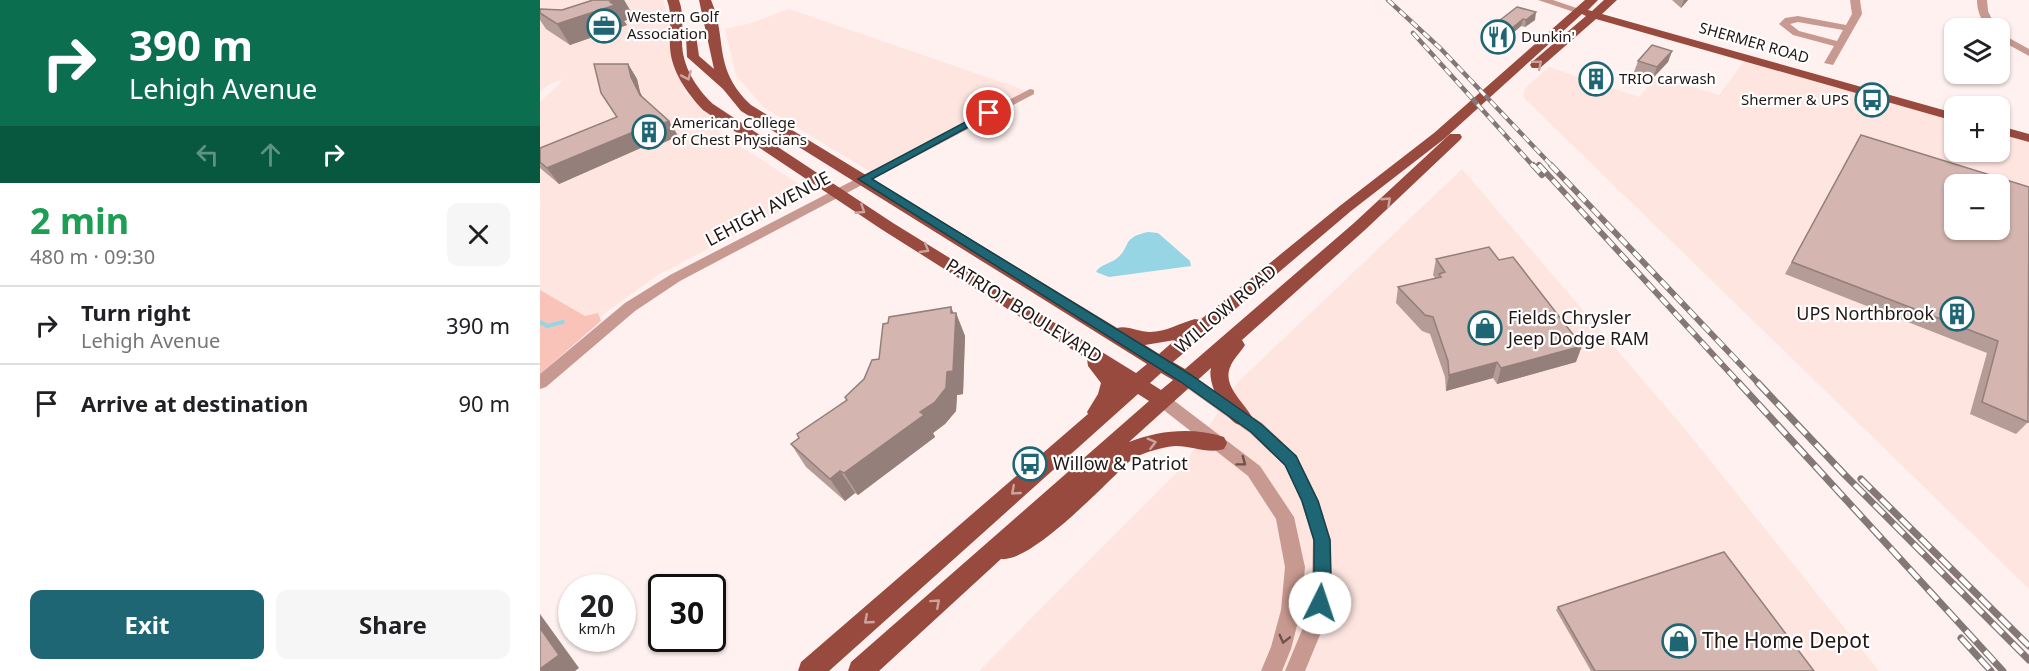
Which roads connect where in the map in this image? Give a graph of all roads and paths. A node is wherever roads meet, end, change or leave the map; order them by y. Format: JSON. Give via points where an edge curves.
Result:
{"nodes":[{"id":1,"x":673,"y":0,"type":"edge"},
{"id":2,"x":705,"y":0,"type":"edge"},
{"id":3,"x":1544,"y":0,"type":"edge"},
{"id":4,"x":1569,"y":0,"type":"edge"},
{"id":5,"x":1611,"y":0,"type":"edge"},
{"id":6,"x":1855,"y":0,"type":"edge"},
{"id":7,"x":1982,"y":0,"type":"edge"},
{"id":8,"x":1591,"y":8,"type":"edge"},
{"id":9,"x":1985,"y":18,"type":"edge"},
{"id":10,"x":711,"y":28,"type":"junction"},
{"id":11,"x":1850,"y":29,"type":"junction"},
{"id":12,"x":685,"y":39,"type":"junction"},
{"id":13,"x":2010,"y":42,"type":"edge"},
{"id":14,"x":1840,"y":45,"type":"junction"},
{"id":15,"x":2029,"y":52,"type":"edge"},
{"id":16,"x":1830,"y":63,"type":"dead end"},
{"id":17,"x":728,"y":88,"type":"junction"},
{"id":18,"x":1030,"y":92,"type":"dead end"},
{"id":19,"x":1944,"y":105,"type":"edge"},
{"id":20,"x":1944,"y":114,"type":"edge"},
{"id":21,"x":2010,"y":124,"type":"edge"},
{"id":22,"x":2029,"y":129,"type":"edge"},
{"id":23,"x":2010,"y":133,"type":"edge"},
{"id":24,"x":2029,"y":138,"type":"edge"},
{"id":25,"x":864,"y":179,"type":"junction"},
{"id":26,"x":836,"y":193,"type":"junction"},
{"id":27,"x":1346,"y":208,"type":"junction"},
{"id":28,"x":1360,"y":226,"type":"junction"},
{"id":29,"x":1075,"y":311,"type":"junction"},
{"id":30,"x":1084,"y":348,"type":"junction"},
{"id":31,"x":1161,"y":363,"type":"junction"},
{"id":32,"x":1186,"y":379,"type":"junction"},
{"id":33,"x":540,"y":383,"type":"edge"},
{"id":34,"x":1137,"y":383,"type":"junction"},
{"id":35,"x":1162,"y":400,"type":"junction"},
{"id":36,"x":1242,"y":417,"type":"junction"},
{"id":37,"x":1074,"y":438,"type":"junction"},
{"id":38,"x":1217,"y":443,"type":"junction"},
{"id":39,"x":986,"y":558,"type":"junction"},
{"id":40,"x":810,"y":671,"type":"edge"},
{"id":41,"x":860,"y":671,"type":"edge"},
{"id":42,"x":1271,"y":671,"type":"edge"},
{"id":43,"x":1295,"y":671,"type":"edge"}],
"edges":[{"from":1,"to":12,"type":"main road","name":"PATRIOT BOULEVARD"},
{"from":2,"to":10,"type":"main road","name":"PATRIOT BOULEVARD"},
{"from":3,"to":8,"type":"street","name":"SHERMER ROAD"},
{"from":4,"to":8,"type":"street","name":"SHERMER ROAD"},
{"from":5,"to":8,"type":"main road","name":"WILLOW ROAD"},
{"from":6,"to":11,"type":"street","via":[[1857,14]]},
{"from":7,"to":9,"type":"street"},
{"from":8,"to":19,"type":"main road","name":"SHERMER ROAD"},
{"from":8,"to":20,"type":"main road","name":"SHERMER ROAD"},
{"from":8,"to":27,"type":"main road","name":"WILLOW ROAD","via":[[1439,136]]},
{"from":28,"to":8,"type":"main road","name":"WILLOW ROAD","one_way":true},
{"from":10,"to":12,"type":"main road"},
{"from":10,"to":17,"type":"main road","name":"PATRIOT BOULEVARD","via":[[716,60]]},
{"from":11,"to":14,"type":"street"},
{"from":11,"to":14,"type":"street","via":[[1798,19],[1784,24],[1796,33]]},
{"from":12,"to":17,"type":"main road","via":[[693,57]]},
{"from":12,"to":26,"type":"main road","name":"PATRIOT BOULEVARD","one_way":true,"via":[[677,55],[695,94],[708,107]]},
{"from":13,"to":15,"type":"street"},
{"from":14,"to":16,"type":"street"},
{"from":17,"to":25,"type":"main road","name":"PATRIOT BOULEVARD","via":[[746,108]]},
{"from":18,"to":25,"type":"street","name":"LEHIGH AVENUE"},
{"from":21,"to":22,"type":"main road"},
{"from":23,"to":24,"type":"main road"},
{"from":25,"to":26,"type":"street","name":"LEHIGH AVENUE"},
{"from":25,"to":29,"type":"main road","name":"PATRIOT BOULEVARD"},
{"from":26,"to":30,"type":"main road","name":"PATRIOT BOULEVARD","one_way":true},
{"from":26,"to":33,"type":"street","name":"LEHIGH AVENUE","via":[[675,278],[586,342]]},
{"from":27,"to":29,"type":"main road","via":[[1293,244],[1195,325],[1170,337],[1156,340],[1131,336]]},
{"from":27,"to":31,"type":"main road","name":"WILLOW ROAD"},
{"from":28,"to":32,"type":"main road","name":"WILLOW ROAD"},
{"from":28,"to":36,"type":"main road","via":[[1341,249],[1255,324],[1226,357],[1218,370],[1218,382]]},
{"from":29,"to":31,"type":"main road","name":"PATRIOT BOULEVARD"},
{"from":30,"to":34,"type":"main road","name":"PATRIOT BOULEVARD"},
{"from":30,"to":37,"type":"main road","via":[[1111,382],[1100,408]]},
{"from":31,"to":32,"type":"main road","name":"PATRIOT BOULEVARD"},
{"from":31,"to":34,"type":"main road","name":"WILLOW ROAD"},
{"from":32,"to":35,"type":"main road","name":"WILLOW ROAD"},
{"from":32,"to":36,"type":"street","name":"PATRIOT BOULEVARD"},
{"from":34,"to":35,"type":"main road","name":"PATRIOT BOULEVARD"},
{"from":34,"to":37,"type":"main road","name":"WILLOW ROAD"},
{"from":35,"to":38,"type":"street","name":"PATRIOT BOULEVARD"},
{"from":35,"to":39,"type":"main road","name":"WILLOW ROAD"},
{"from":36,"to":43,"type":"street","name":"PATRIOT BOULEVARD","via":[[1290,460],[1310,501],[1322,540],[1317,618]]},
{"from":37,"to":40,"type":"main road","name":"WILLOW ROAD","one_way":true},
{"from":39,"to":38,"type":"main road","one_way":true,"via":[[1036,534],[1126,452],[1176,438]]},
{"from":38,"to":42,"type":"street","name":"PATRIOT BOULEVARD","one_way":true,"via":[[1254,471],[1285,517],[1295,567],[1291,610]]},
{"from":41,"to":39,"type":"main road","name":"WILLOW ROAD","one_way":true}]}
